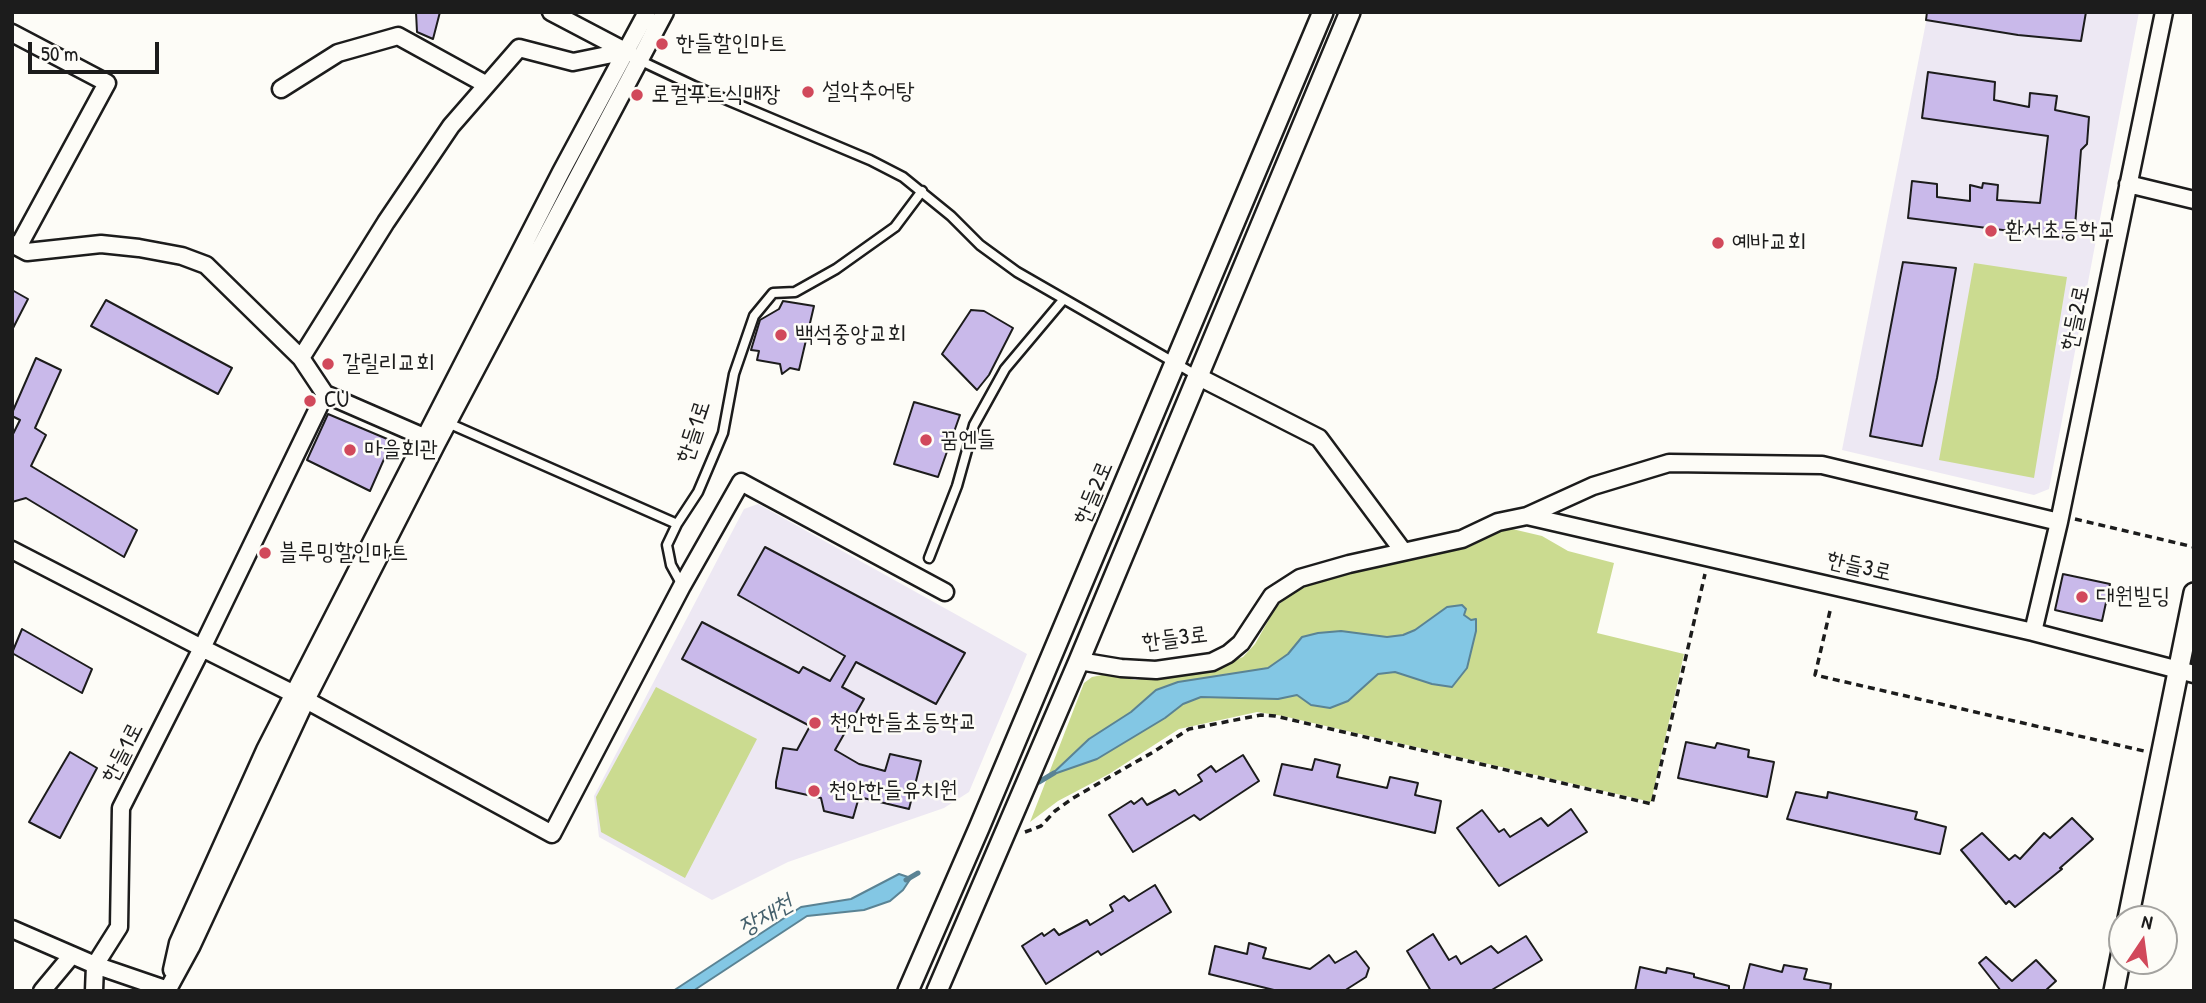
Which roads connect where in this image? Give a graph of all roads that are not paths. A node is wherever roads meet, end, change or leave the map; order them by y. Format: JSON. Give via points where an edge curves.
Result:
{"nodes":[{"id":1,"x":551,"y":12,"type":"edge"},
{"id":2,"x":647,"y":12,"type":"edge"},
{"id":3,"x":665,"y":12,"type":"edge"},
{"id":4,"x":1323,"y":12,"type":"edge"},
{"id":5,"x":1350,"y":12,"type":"edge"},
{"id":6,"x":2164,"y":12,"type":"edge"},
{"id":7,"x":12,"y":33,"type":"edge"},
{"id":8,"x":633,"y":56,"type":"junction"},
{"id":9,"x":486,"y":85,"type":"junction"},
{"id":10,"x":281,"y":89,"type":"dead end"},
{"id":11,"x":2129,"y":184,"type":"junction"},
{"id":12,"x":922,"y":191,"type":"junction"},
{"id":13,"x":2194,"y":200,"type":"edge"},
{"id":14,"x":15,"y":246,"type":"edge"},
{"id":15,"x":1063,"y":299,"type":"junction"},
{"id":16,"x":301,"y":358,"type":"junction"},
{"id":17,"x":1175,"y":363,"type":"junction"},
{"id":18,"x":1197,"y":376,"type":"junction"},
{"id":19,"x":325,"y":394,"type":"junction"},
{"id":20,"x":448,"y":423,"type":"junction"},
{"id":21,"x":431,"y":440,"type":"junction"},
{"id":22,"x":1527,"y":516,"type":"junction"},
{"id":23,"x":2059,"y":519,"type":"junction"},
{"id":24,"x":677,"y":524,"type":"junction"},
{"id":25,"x":12,"y":551,"type":"edge"},
{"id":26,"x":1403,"y":551,"type":"junction"},
{"id":27,"x":929,"y":558,"type":"dead end"},
{"id":28,"x":682,"y":586,"type":"junction"},
{"id":29,"x":945,"y":592,"type":"dead end"},
{"id":30,"x":2194,"y":593,"type":"edge"},
{"id":31,"x":2033,"y":632,"type":"junction"},
{"id":32,"x":202,"y":648,"type":"junction"},
{"id":33,"x":1079,"y":661,"type":"junction"},
{"id":34,"x":2186,"y":672,"type":"edge"},
{"id":35,"x":300,"y":697,"type":"junction"},
{"id":36,"x":2131,"y":905,"type":"edge"},
{"id":37,"x":12,"y":929,"type":"edge"},
{"id":38,"x":72,"y":955,"type":"junction"},
{"id":39,"x":94,"y":965,"type":"junction"},
{"id":40,"x":167,"y":990,"type":"edge"},
{"id":41,"x":42,"y":991,"type":"edge"},
{"id":42,"x":94,"y":991,"type":"edge"},
{"id":43,"x":908,"y":991,"type":"edge"},
{"id":44,"x":937,"y":991,"type":"edge"}],
"edges":[{"from":1,"to":8,"type":"street"},
{"from":2,"to":8,"type":"street"},
{"from":3,"to":8,"type":"street"},
{"from":4,"to":17,"type":"street","name":"한들2로"},
{"from":5,"to":18,"type":"street"},
{"from":6,"to":11,"type":"street","name":"한들2로"},
{"from":7,"to":14,"type":"street","via":[[107,83]]},
{"from":8,"to":9,"type":"street","via":[[573,62],[519,48]]},
{"from":8,"to":12,"type":"lane","via":[[870,160]]},
{"from":8,"to":20,"type":"street"},
{"from":8,"to":21,"type":"street","via":[[561,172]]},
{"from":9,"to":10,"type":"street","via":[[398,36],[338,53]]},
{"from":9,"to":16,"type":"street","via":[[451,126],[393,211]]},
{"from":11,"to":13,"type":"street"},
{"from":11,"to":23,"type":"street","name":"한들2로"},
{"from":12,"to":15,"type":"lane","via":[[980,245]]},
{"from":12,"to":24,"type":"lane","name":"한들1로","via":[[895,226],[795,292],[773,293],[754,316],[734,374],[723,433],[698,492]]},
{"from":14,"to":16,"type":"street","via":[[27,252],[101,244],[182,256],[206,265]]},
{"from":15,"to":17,"type":"lane"},
{"from":15,"to":27,"type":"lane","via":[[1005,369],[974,425]]},
{"from":16,"to":19,"type":"street"},
{"from":17,"to":18,"type":"lane"},
{"from":17,"to":43,"type":"street","name":"한들2로"},
{"from":18,"to":26,"type":"street","via":[[1319,438]]},
{"from":18,"to":33,"type":"street"},
{"from":19,"to":21,"type":"street"},
{"from":19,"to":32,"type":"street","name":"한들1로"},
{"from":20,"to":21,"type":"street"},
{"from":20,"to":24,"type":"lane"},
{"from":21,"to":35,"type":"street"},
{"from":22,"to":23,"type":"street","name":"한들3로","via":[[1593,486],[1669,463],[1822,465]]},
{"from":22,"to":26,"type":"street","name":"한들3로","via":[[1498,522],[1462,539]]},
{"from":22,"to":31,"type":"street","name":"한들3로"},
{"from":23,"to":31,"type":"street","name":"한들2로"},
{"from":24,"to":28,"type":"lane","name":"한들1로","via":[[667,545]]},
{"from":25,"to":32,"type":"street"},
{"from":26,"to":33,"type":"street","name":"한들3로","via":[[1300,578],[1272,596],[1241,643],[1212,662],[1156,670]]},
{"from":28,"to":29,"type":"street","via":[[741,482]]},
{"from":28,"to":35,"type":"street","via":[[552,834]]},
{"from":30,"to":34,"type":"street"},
{"from":31,"to":34,"type":"street","name":"한들3로"},
{"from":32,"to":35,"type":"street"},
{"from":32,"to":39,"type":"street","name":"한들1로","via":[[121,808],[119,927]]},
{"from":33,"to":44,"type":"street"},
{"from":34,"to":36,"type":"street","via":[[2161,755]]},
{"from":35,"to":40,"type":"street","via":[[191,947]]},
{"from":37,"to":38,"type":"street"},
{"from":38,"to":39,"type":"street"},
{"from":38,"to":41,"type":"street"},
{"from":39,"to":40,"type":"street"},
{"from":39,"to":42,"type":"street"}]}
